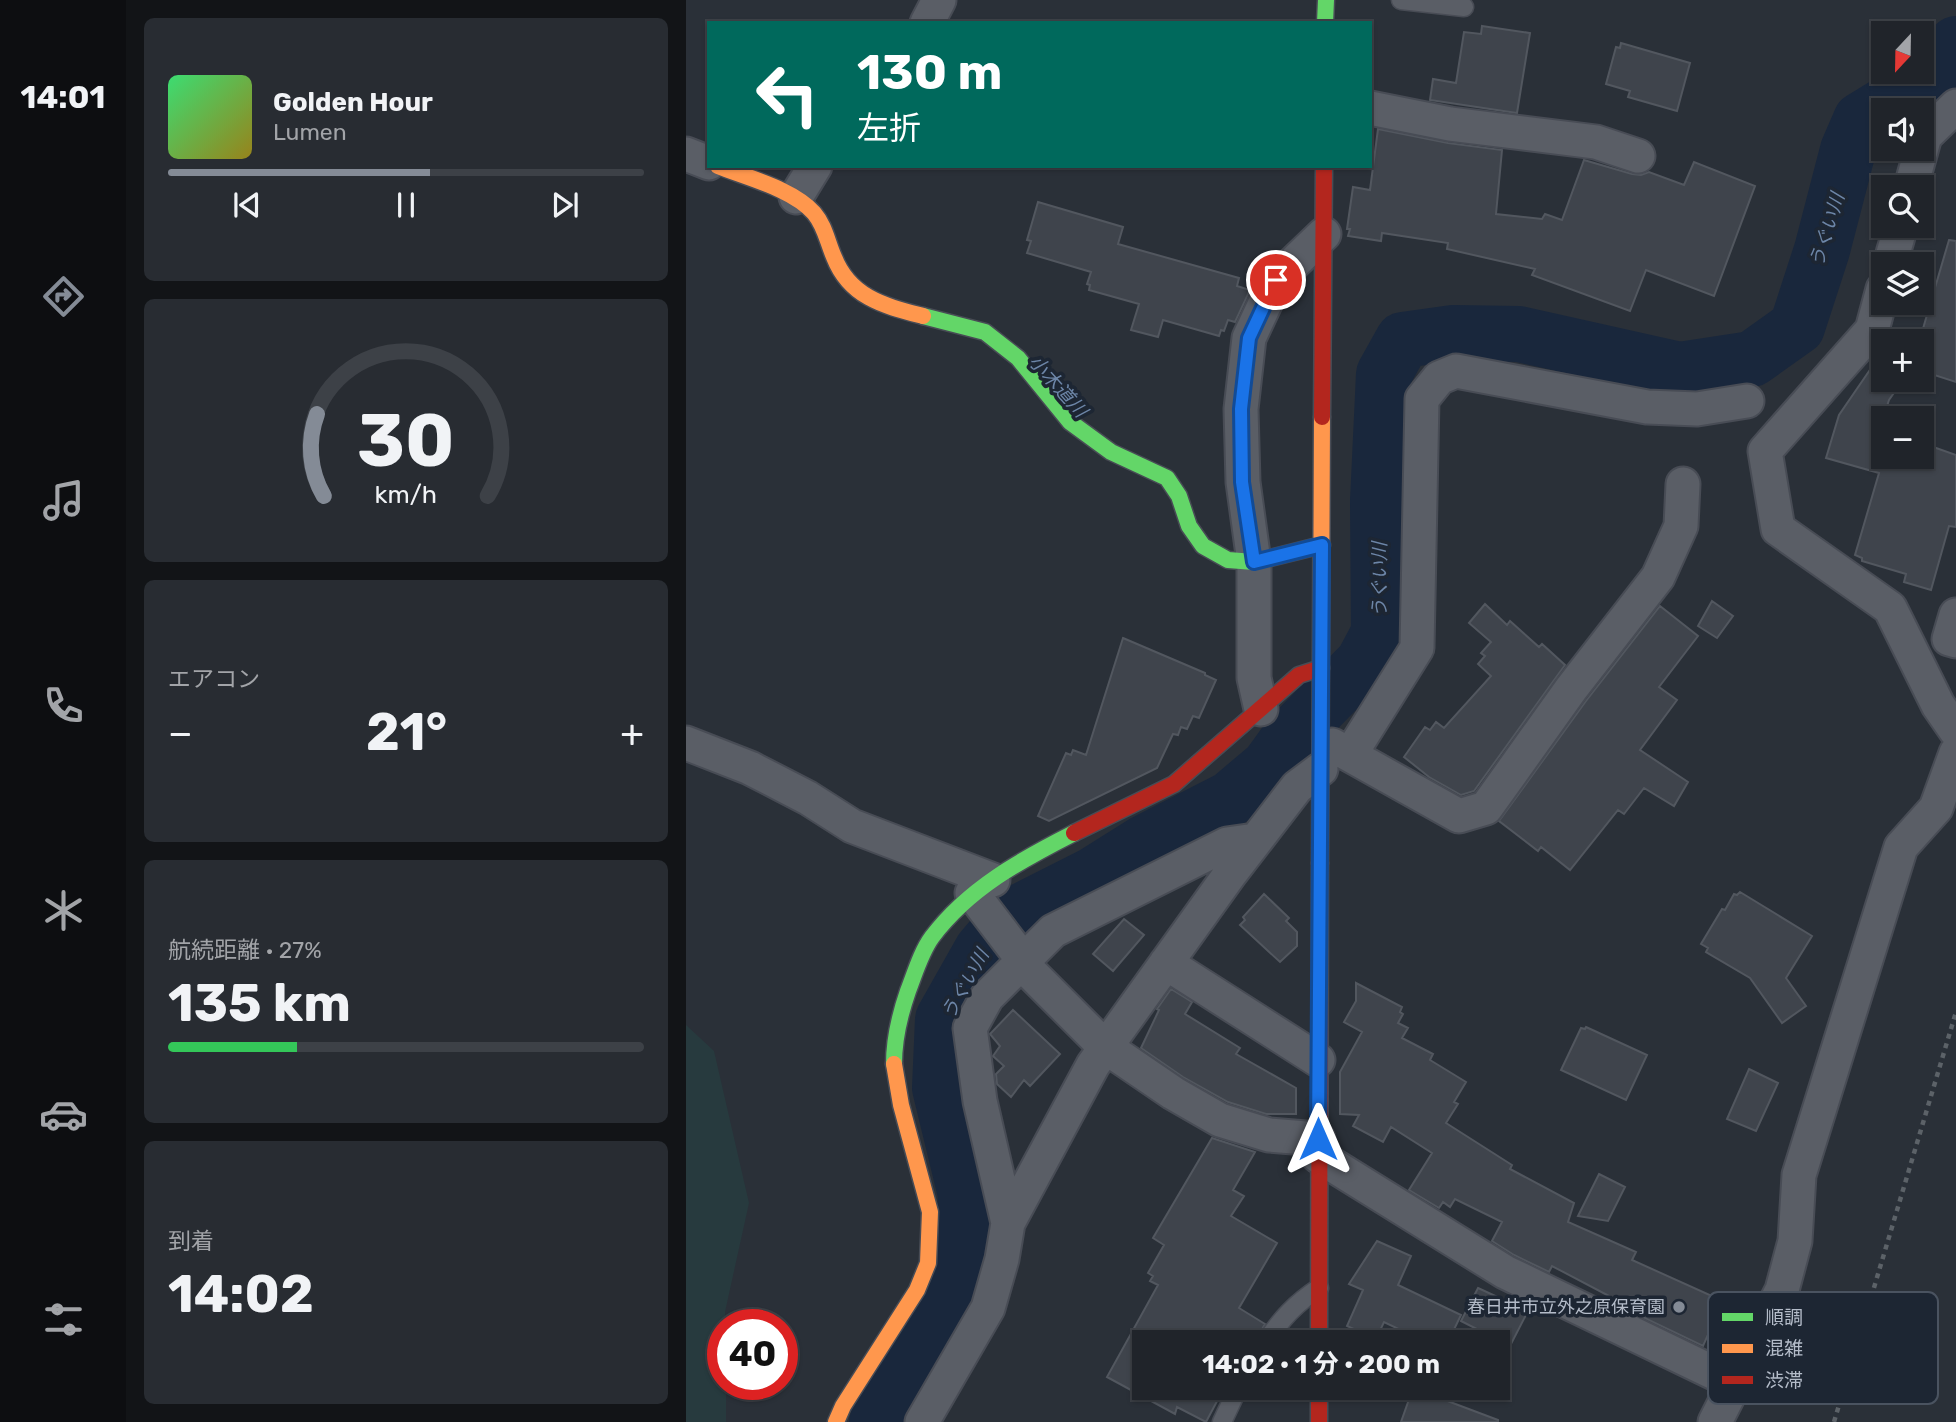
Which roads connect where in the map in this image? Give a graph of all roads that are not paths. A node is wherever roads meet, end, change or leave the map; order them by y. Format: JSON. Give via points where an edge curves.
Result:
{"nodes":[{"id":1,"x":1326,"y":0,"type":"edge"},
{"id":2,"x":1401,"y":0,"type":"edge"},
{"id":3,"x":1464,"y":7,"type":"dead end"},
{"id":4,"x":1325,"y":21,"type":"edge"},
{"id":5,"x":1956,"y":106,"type":"edge"},
{"id":6,"x":1372,"y":108,"type":"edge"},
{"id":7,"x":686,"y":155,"type":"edge"},
{"id":8,"x":1638,"y":156,"type":"dead end"},
{"id":9,"x":707,"y":162,"type":"edge"},
{"id":10,"x":723,"y":168,"type":"edge"},
{"id":11,"x":814,"y":168,"type":"edge"},
{"id":12,"x":1324,"y":168,"type":"edge"},
{"id":13,"x":1914,"y":175,"type":"edge"},
{"id":14,"x":796,"y":197,"type":"junction"},
{"id":15,"x":1324,"y":234,"type":"junction"},
{"id":16,"x":1876,"y":315,"type":"edge"},
{"id":17,"x":1747,"y":401,"type":"dead end"},
{"id":18,"x":1683,"y":484,"type":"dead end"},
{"id":19,"x":1322,"y":543,"type":"junction"},
{"id":20,"x":1254,"y":562,"type":"junction"},
{"id":21,"x":1956,"y":615,"type":"edge"},
{"id":22,"x":1956,"y":641,"type":"edge"},
{"id":23,"x":1321,"y":669,"type":"junction"},
{"id":24,"x":1261,"y":709,"type":"junction"},
{"id":25,"x":1956,"y":731,"type":"edge"},
{"id":26,"x":686,"y":743,"type":"edge"},
{"id":27,"x":1956,"y":753,"type":"edge"},
{"id":28,"x":1330,"y":754,"type":"junction"},
{"id":29,"x":1255,"y":840,"type":"junction"},
{"id":30,"x":982,"y":887,"type":"junction"},
{"id":31,"x":1020,"y":962,"type":"junction"},
{"id":32,"x":1166,"y":963,"type":"junction"},
{"id":33,"x":1104,"y":1046,"type":"junction"},
{"id":34,"x":1318,"y":1060,"type":"junction"},
{"id":35,"x":1318,"y":1148,"type":"junction"},
{"id":36,"x":1008,"y":1223,"type":"junction"},
{"id":37,"x":1320,"y":1288,"type":"junction"},
{"id":38,"x":1781,"y":1292,"type":"edge"},
{"id":39,"x":1274,"y":1330,"type":"edge"},
{"id":40,"x":1320,"y":1330,"type":"edge"},
{"id":41,"x":1708,"y":1370,"type":"edge"},
{"id":42,"x":1232,"y":1400,"type":"edge"},
{"id":43,"x":1320,"y":1400,"type":"edge"},
{"id":44,"x":1724,"y":1404,"type":"edge"},
{"id":45,"x":836,"y":1422,"type":"edge"},
{"id":46,"x":922,"y":1422,"type":"edge"},
{"id":47,"x":1222,"y":1422,"type":"edge"},
{"id":48,"x":1320,"y":1422,"type":"edge"},
{"id":49,"x":1715,"y":1422,"type":"edge"}],
"edges":[{"from":1,"to":4,"type":"street"},
{"from":2,"to":3,"type":"lane"},
{"from":5,"to":13,"type":"street","via":[[1925,136]]},
{"from":6,"to":8,"type":"street","via":[[1450,124],[1596,142]]},
{"from":7,"to":9,"type":"street"},
{"from":10,"to":14,"type":"street"},
{"from":11,"to":14,"type":"street"},
{"from":12,"to":15,"type":"street"},
{"from":14,"to":20,"type":"street","via":[[827,233],[834,258],[849,282],[867,298],[985,332],[1018,358],[1070,422],[1111,452],[1167,478],[1203,546],[1228,560]]},
{"from":15,"to":19,"type":"street"},
{"from":15,"to":20,"type":"street","via":[[1276,280],[1249,338],[1241,409],[1242,482]]},
{"from":16,"to":25,"type":"street","via":[[1872,330],[1765,451],[1779,529],[1890,608],[1938,705]]},
{"from":17,"to":28,"type":"street","via":[[1697,408],[1647,407],[1456,371],[1438,378],[1422,399],[1417,648]]},
{"from":18,"to":28,"type":"street","via":[[1681,526],[1658,578],[1486,808],[1459,816]]},
{"from":19,"to":20,"type":"street"},
{"from":19,"to":23,"type":"street"},
{"from":20,"to":24,"type":"street","via":[[1254,678]]},
{"from":21,"to":22,"type":"street","via":[[1949,639]]},
{"from":23,"to":24,"type":"street","via":[[1298,675]]},
{"from":23,"to":28,"type":"street"},
{"from":24,"to":30,"type":"street","via":[[1174,784],[1034,853]]},
{"from":26,"to":30,"type":"street","via":[[750,768],[852,826]]},
{"from":27,"to":38,"type":"street","via":[[1936,808],[1901,847],[1799,1175],[1795,1241]]},
{"from":28,"to":29,"type":"street"},
{"from":28,"to":34,"type":"street"},
{"from":29,"to":31,"type":"street","via":[[1227,844],[1053,931]]},
{"from":29,"to":32,"type":"street"},
{"from":30,"to":31,"type":"street"},
{"from":30,"to":45,"type":"street","via":[[931,938],[900,1013],[894,1061],[930,1212],[928,1263],[917,1290]]},
{"from":31,"to":33,"type":"street"},
{"from":31,"to":36,"type":"street","via":[[986,997],[970,1028],[980,1101]]},
{"from":32,"to":33,"type":"street"},
{"from":32,"to":34,"type":"street"},
{"from":33,"to":35,"type":"street","via":[[1220,1120]]},
{"from":33,"to":36,"type":"street"},
{"from":34,"to":35,"type":"street"},
{"from":35,"to":37,"type":"street"},
{"from":35,"to":41,"type":"street","via":[[1505,1272]]},
{"from":36,"to":46,"type":"street","via":[[989,1308]]},
{"from":37,"to":39,"type":"lane","via":[[1298,1301]]},
{"from":37,"to":40,"type":"street"},
{"from":42,"to":47,"type":"lane"},
{"from":43,"to":48,"type":"street"},
{"from":44,"to":49,"type":"street"}]}
